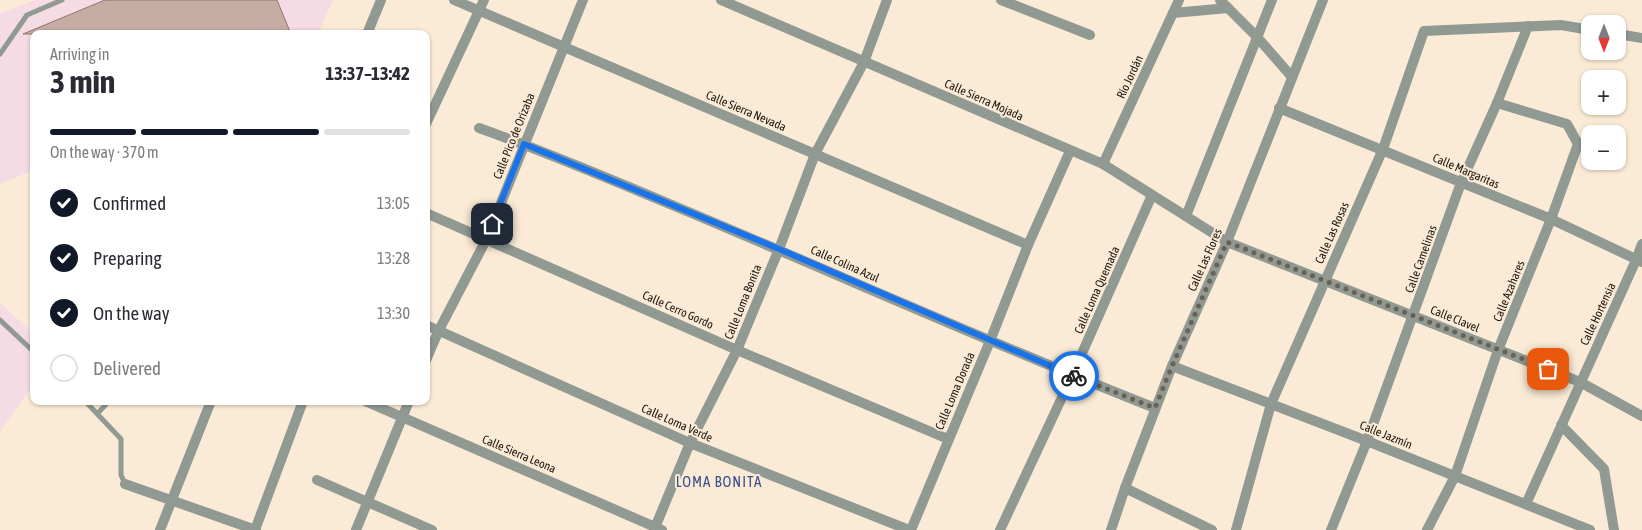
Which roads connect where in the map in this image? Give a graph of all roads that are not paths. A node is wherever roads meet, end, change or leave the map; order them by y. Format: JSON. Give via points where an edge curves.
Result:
{"nodes":[{"id":1,"x":62,"y":0,"type":"edge"},
{"id":2,"x":381,"y":0,"type":"edge"},
{"id":3,"x":454,"y":0,"type":"edge"},
{"id":4,"x":583,"y":0,"type":"edge"},
{"id":5,"x":721,"y":0,"type":"edge"},
{"id":6,"x":887,"y":0,"type":"edge"},
{"id":7,"x":1001,"y":0,"type":"edge"},
{"id":8,"x":1179,"y":0,"type":"edge"},
{"id":9,"x":1220,"y":0,"type":"edge"},
{"id":10,"x":1272,"y":0,"type":"edge"},
{"id":11,"x":1323,"y":0,"type":"edge"},
{"id":12,"x":482,"y":5,"type":"edge"},
{"id":13,"x":1228,"y":8,"type":"junction"},
{"id":14,"x":1173,"y":13,"type":"junction"},
{"id":15,"x":1528,"y":26,"type":"junction"},
{"id":16,"x":1581,"y":29,"type":"edge"},
{"id":17,"x":369,"y":30,"type":"edge"},
{"id":18,"x":1090,"y":35,"type":"dead end"},
{"id":19,"x":1626,"y":35,"type":"edge"},
{"id":20,"x":1257,"y":37,"type":"junction"},
{"id":21,"x":1642,"y":38,"type":"edge"},
{"id":22,"x":563,"y":46,"type":"junction"},
{"id":23,"x":0,"y":54,"type":"edge"},
{"id":24,"x":864,"y":62,"type":"junction"},
{"id":25,"x":1292,"y":77,"type":"junction"},
{"id":26,"x":1497,"y":103,"type":"junction"},
{"id":27,"x":1279,"y":108,"type":"junction"},
{"id":28,"x":430,"y":116,"type":"edge"},
{"id":29,"x":479,"y":128,"type":"dead end"},
{"id":30,"x":524,"y":144,"type":"junction"},
{"id":31,"x":1383,"y":149,"type":"junction"},
{"id":32,"x":1070,"y":151,"type":"junction"},
{"id":33,"x":815,"y":154,"type":"junction"},
{"id":34,"x":1103,"y":164,"type":"junction"},
{"id":35,"x":1461,"y":183,"type":"junction"},
{"id":36,"x":1152,"y":195,"type":"junction"},
{"id":37,"x":430,"y":215,"type":"edge"},
{"id":38,"x":1186,"y":216,"type":"junction"},
{"id":39,"x":1551,"y":219,"type":"junction"},
{"id":40,"x":486,"y":240,"type":"junction"},
{"id":41,"x":1227,"y":242,"type":"junction"},
{"id":42,"x":1642,"y":244,"type":"edge"},
{"id":43,"x":1028,"y":245,"type":"junction"},
{"id":44,"x":779,"y":249,"type":"junction"},
{"id":45,"x":1639,"y":261,"type":"edge"},
{"id":46,"x":1325,"y":280,"type":"junction"},
{"id":47,"x":1413,"y":316,"type":"junction"},
{"id":48,"x":0,"y":320,"type":"edge"},
{"id":49,"x":430,"y":327,"type":"edge"},
{"id":50,"x":439,"y":330,"type":"junction"},
{"id":51,"x":990,"y":341,"type":"junction"},
{"id":52,"x":30,"y":348,"type":"edge"},
{"id":53,"x":737,"y":350,"type":"junction"},
{"id":54,"x":1498,"y":350,"type":"junction"},
{"id":55,"x":430,"y":351,"type":"edge"},
{"id":56,"x":1172,"y":366,"type":"junction"},
{"id":57,"x":1072,"y":376,"type":"junction"},
{"id":58,"x":1580,"y":382,"type":"junction"},
{"id":59,"x":1271,"y":404,"type":"junction"},
{"id":60,"x":89,"y":405,"type":"edge"},
{"id":61,"x":105,"y":405,"type":"edge"},
{"id":62,"x":208,"y":405,"type":"edge"},
{"id":63,"x":302,"y":405,"type":"edge"},
{"id":64,"x":374,"y":405,"type":"edge"},
{"id":65,"x":407,"y":405,"type":"edge"},
{"id":66,"x":1155,"y":408,"type":"junction"},
{"id":67,"x":98,"y":413,"type":"junction"},
{"id":68,"x":1642,"y":416,"type":"edge"},
{"id":69,"x":402,"y":417,"type":"junction"},
{"id":70,"x":1561,"y":425,"type":"junction"},
{"id":71,"x":948,"y":439,"type":"junction"},
{"id":72,"x":1366,"y":441,"type":"junction"},
{"id":73,"x":690,"y":443,"type":"junction"},
{"id":74,"x":1455,"y":476,"type":"junction"},
{"id":75,"x":316,"y":480,"type":"dead end"},
{"id":76,"x":125,"y":484,"type":"joint"},
{"id":77,"x":1125,"y":488,"type":"junction"},
{"id":78,"x":171,"y":502,"type":"junction"},
{"id":79,"x":368,"y":502,"type":"junction"},
{"id":80,"x":1526,"y":504,"type":"junction"},
{"id":81,"x":657,"y":529,"type":"edge"},
{"id":82,"x":160,"y":530,"type":"edge"},
{"id":83,"x":255,"y":530,"type":"edge"},
{"id":84,"x":356,"y":530,"type":"edge"},
{"id":85,"x":432,"y":530,"type":"edge"},
{"id":86,"x":910,"y":530,"type":"edge"},
{"id":87,"x":1000,"y":530,"type":"edge"},
{"id":88,"x":1111,"y":530,"type":"edge"},
{"id":89,"x":1212,"y":530,"type":"edge"},
{"id":90,"x":1236,"y":530,"type":"edge"},
{"id":91,"x":1331,"y":530,"type":"edge"},
{"id":92,"x":1427,"y":530,"type":"edge"},
{"id":93,"x":1590,"y":530,"type":"edge"},
{"id":94,"x":1614,"y":530,"type":"edge"}],
"edges":[{"from":1,"to":23,"type":"lane","via":[[27,15]]},
{"from":2,"to":17,"type":"street"},
{"from":3,"to":12,"type":"street","name":"Calle Sierra Nevada"},
{"from":4,"to":22,"type":"street","name":"Calle Pico de Orizaba"},
{"from":5,"to":24,"type":"street","name":"Calle Sierra Mojada"},
{"from":6,"to":24,"type":"street","name":"Calle Loma Bonita"},
{"from":7,"to":18,"type":"street"},
{"from":8,"to":14,"type":"street","name":"Río Jordán"},
{"from":9,"to":13,"type":"street"},
{"from":10,"to":20,"type":"street"},
{"from":11,"to":25,"type":"street","name":"Calle Las Flores"},
{"from":12,"to":22,"type":"street","name":"Calle Sierra Nevada"},
{"from":12,"to":28,"type":"street"},
{"from":13,"to":14,"type":"street"},
{"from":13,"to":20,"type":"street"},
{"from":14,"to":34,"type":"street","name":"Río Jordán"},
{"from":15,"to":16,"type":"street"},
{"from":15,"to":26,"type":"street","name":"Calle Camelinas"},
{"from":15,"to":31,"type":"street","name":"Calle Las Rosas","via":[[1424,31]]},
{"from":19,"to":21,"type":"street"},
{"from":20,"to":25,"type":"street"},
{"from":20,"to":38,"type":"street"},
{"from":22,"to":30,"type":"street","name":"Calle Pico de Orizaba"},
{"from":22,"to":33,"type":"street","name":"Calle Sierra Nevada"},
{"from":24,"to":32,"type":"street","name":"Calle Sierra Mojada"},
{"from":24,"to":33,"type":"street","name":"Calle Loma Bonita"},
{"from":25,"to":27,"type":"street","name":"Calle Las Flores"},
{"from":26,"to":35,"type":"street","name":"Calle Camelinas"},
{"from":26,"to":39,"type":"street","name":"Calle Azahares","via":[[1567,124],[1578,144]]},
{"from":27,"to":31,"type":"street","name":"Calle Margaritas"},
{"from":27,"to":41,"type":"street","name":"Calle Las Flores"},
{"from":29,"to":30,"type":"street","name":"Calle Colina Azul"},
{"from":30,"to":40,"type":"street","name":"Calle Pico de Orizaba"},
{"from":30,"to":44,"type":"street","name":"Calle Colina Azul"},
{"from":31,"to":35,"type":"street","name":"Calle Margaritas"},
{"from":31,"to":46,"type":"street","name":"Calle Las Rosas"},
{"from":32,"to":34,"type":"street","name":"Calle Sierra Mojada"},
{"from":32,"to":43,"type":"street","name":"Calle Loma Dorada"},
{"from":33,"to":43,"type":"street","name":"Calle Sierra Nevada"},
{"from":33,"to":44,"type":"street","name":"Calle Loma Bonita"},
{"from":34,"to":36,"type":"street","name":"Calle Sierra Mojada"},
{"from":35,"to":39,"type":"street","name":"Calle Margaritas"},
{"from":35,"to":47,"type":"street","name":"Calle Camelinas"},
{"from":36,"to":38,"type":"street","name":"Calle Sierra Mojada"},
{"from":36,"to":57,"type":"street","name":"Calle Loma Quemada"},
{"from":37,"to":40,"type":"street","name":"Calle Cerro Gordo"},
{"from":38,"to":41,"type":"street","name":"Calle Sierra Mojada"},
{"from":39,"to":45,"type":"street","name":"Calle Margaritas"},
{"from":39,"to":54,"type":"street","name":"Calle Azahares"},
{"from":40,"to":50,"type":"street","name":"Calle Pico de Orizaba"},
{"from":40,"to":53,"type":"street","name":"Calle Cerro Gordo"},
{"from":41,"to":46,"type":"street","name":"Calle Clavel"},
{"from":41,"to":56,"type":"street","name":"Calle Las Flores"},
{"from":42,"to":45,"type":"street","name":"Calle Hortensia"},
{"from":43,"to":51,"type":"street","name":"Calle Loma Dorada"},
{"from":44,"to":51,"type":"street","name":"Calle Colina Azul"},
{"from":44,"to":53,"type":"street","name":"Calle Loma Bonita"},
{"from":45,"to":58,"type":"street","name":"Calle Hortensia"},
{"from":46,"to":47,"type":"street","name":"Calle Clavel"},
{"from":46,"to":59,"type":"street","name":"Calle Las Rosas"},
{"from":47,"to":54,"type":"street","name":"Calle Clavel"},
{"from":47,"to":72,"type":"street","name":"Calle Camelinas"},
{"from":48,"to":52,"type":"lane"},
{"from":49,"to":50,"type":"street","name":"Calle Loma Verde"},
{"from":50,"to":55,"type":"street","name":"Calle Pico de Orizaba"},
{"from":50,"to":73,"type":"street","name":"Calle Loma Verde"},
{"from":51,"to":57,"type":"street","name":"Calle Colina Azul"},
{"from":51,"to":71,"type":"street","name":"Calle Loma Dorada"},
{"from":53,"to":71,"type":"street","name":"Calle Cerro Gordo"},
{"from":53,"to":73,"type":"street","name":"Calle Loma Bonita"},
{"from":54,"to":58,"type":"street","name":"Calle Clavel"},
{"from":54,"to":74,"type":"street","name":"Calle Azahares"},
{"from":56,"to":59,"type":"street","name":"Calle Jazmín"},
{"from":56,"to":66,"type":"street","name":"Calle Las Flores"},
{"from":57,"to":66,"type":"street","name":"Calle Colina Azul"},
{"from":57,"to":87,"type":"street","name":"Calle Loma Quemada"},
{"from":58,"to":68,"type":"street","name":"Calle Clavel"},
{"from":58,"to":70,"type":"street","name":"Calle Hortensia"},
{"from":59,"to":72,"type":"street","name":"Calle Jazmín"},
{"from":59,"to":90,"type":"street","name":"Calle Las Rosas"},
{"from":60,"to":67,"type":"lane"},
{"from":61,"to":67,"type":"lane"},
{"from":62,"to":78,"type":"street"},
{"from":63,"to":83,"type":"street"},
{"from":64,"to":69,"type":"street","name":"Calle Sierra Leona"},
{"from":65,"to":69,"type":"street"},
{"from":66,"to":77,"type":"street","name":"Calle Las Flores"},
{"from":67,"to":76,"type":"lane","via":[[121,439],[121,475]]},
{"from":69,"to":79,"type":"street"},
{"from":69,"to":81,"type":"street","name":"Calle Sierra Leona"},
{"from":70,"to":80,"type":"street","name":"Calle Hortensia"},
{"from":70,"to":94,"type":"street","via":[[1604,470]]},
{"from":71,"to":86,"type":"street","name":"Calle Loma Dorada"},
{"from":72,"to":74,"type":"street","name":"Calle Jazmín"},
{"from":72,"to":91,"type":"street","name":"Calle Camelinas"},
{"from":73,"to":81,"type":"street","name":"Calle Loma Bonita"},
{"from":73,"to":86,"type":"street","name":"Calle Loma Verde"},
{"from":74,"to":80,"type":"street","name":"Calle Jazmín"},
{"from":74,"to":92,"type":"street","name":"Calle Azahares"},
{"from":75,"to":79,"type":"street"},
{"from":76,"to":78,"type":"street"},
{"from":77,"to":88,"type":"street","name":"Calle Las Flores"},
{"from":77,"to":89,"type":"street"},
{"from":78,"to":82,"type":"street"},
{"from":78,"to":83,"type":"street"},
{"from":79,"to":84,"type":"street"},
{"from":79,"to":85,"type":"street"},
{"from":80,"to":93,"type":"street","name":"Calle Jazmín"}]}
